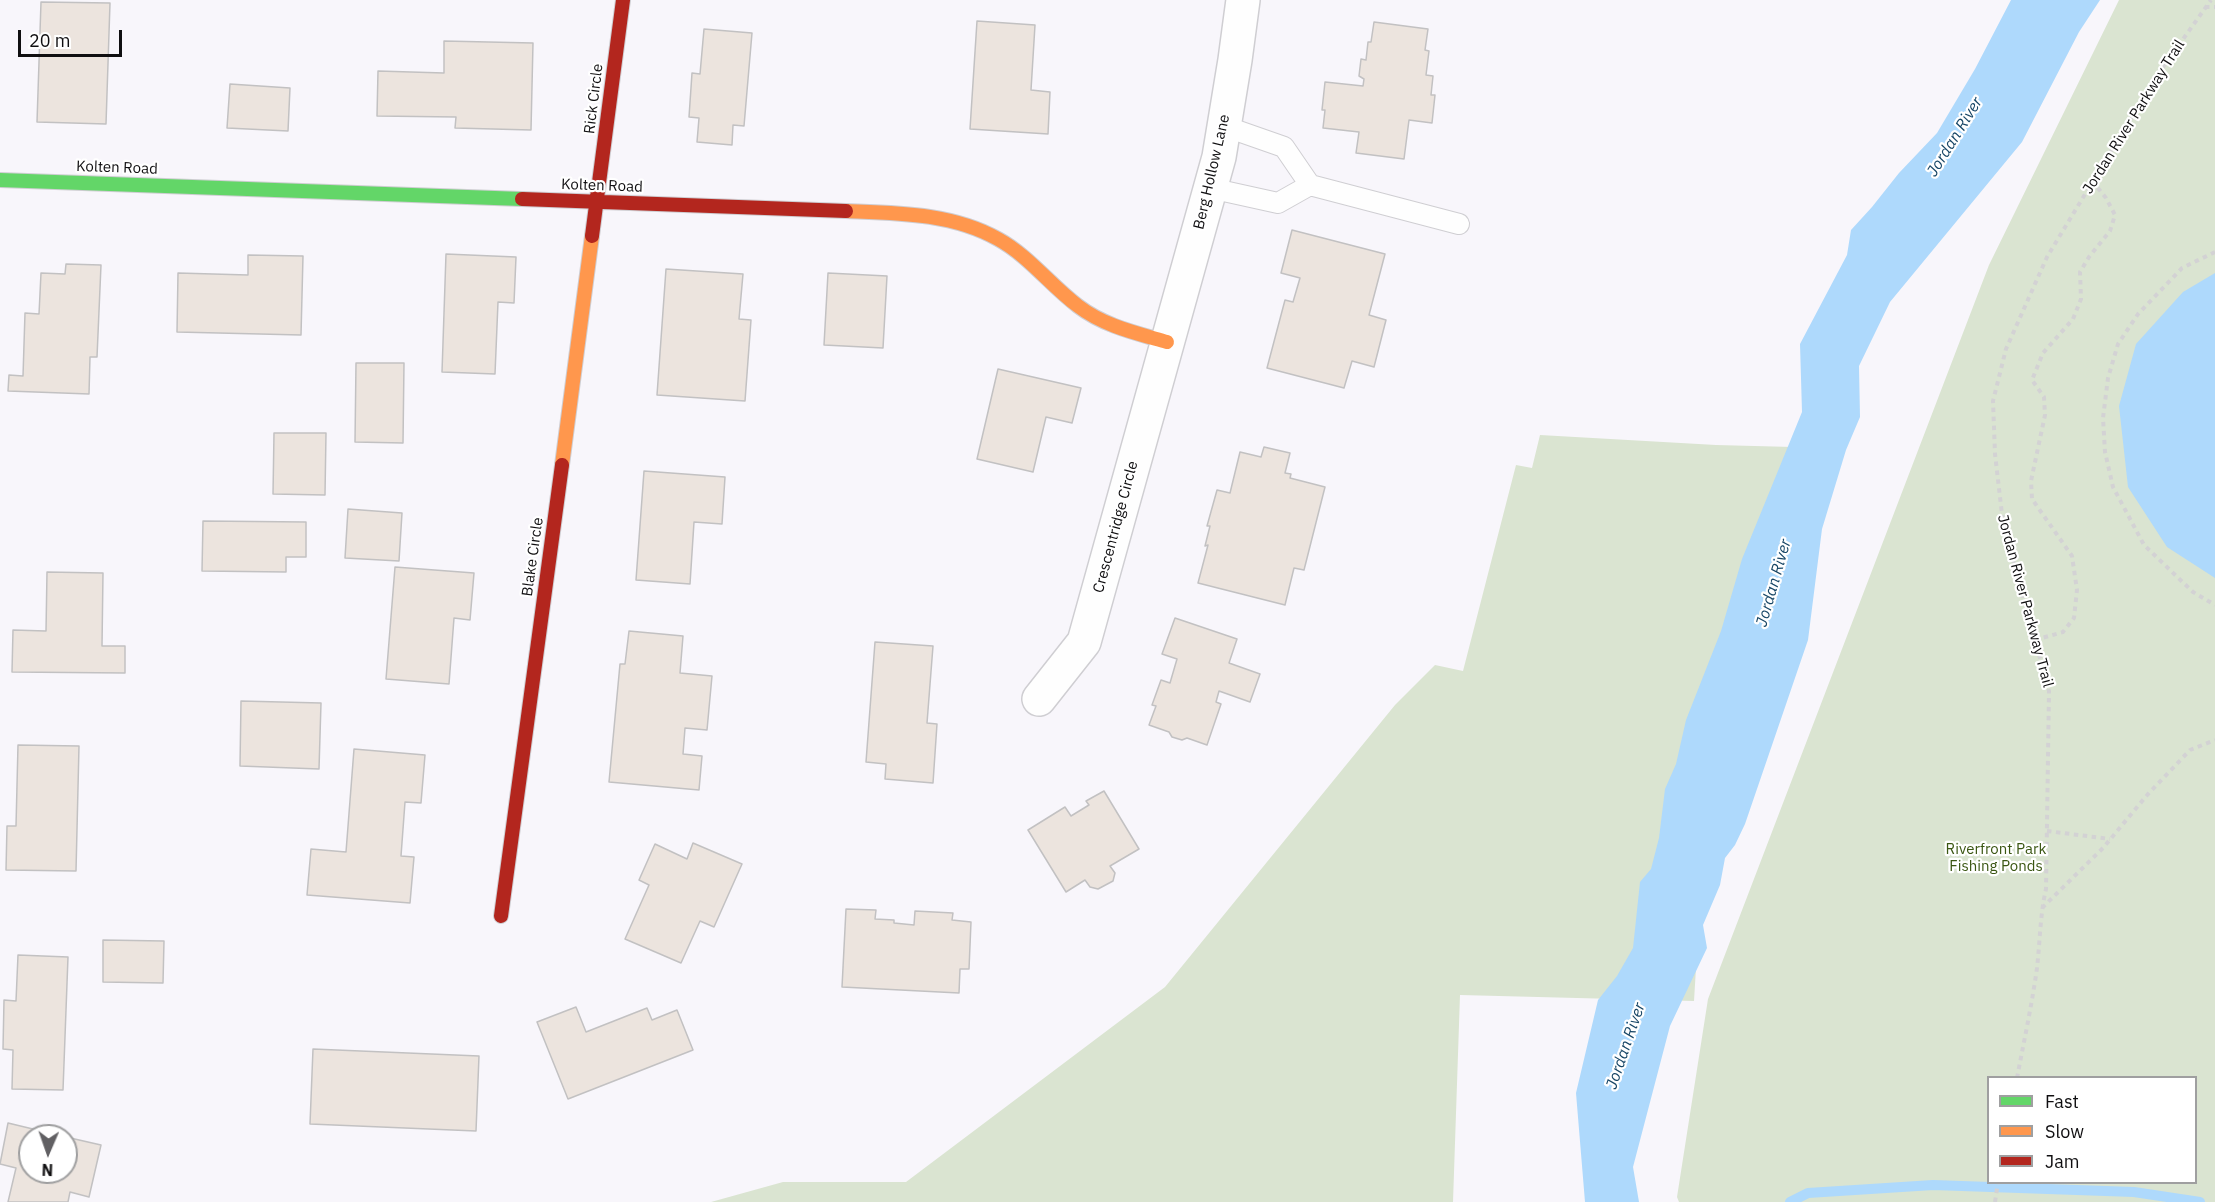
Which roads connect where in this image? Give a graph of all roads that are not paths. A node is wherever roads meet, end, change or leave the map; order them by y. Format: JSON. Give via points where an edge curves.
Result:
{"nodes":[{"id":1,"x":623,"y":0,"type":"edge"},
{"id":2,"x":1243,"y":0,"type":"edge"},
{"id":3,"x":1224,"y":126,"type":"junction"},
{"id":4,"x":0,"y":180,"type":"edge"},
{"id":5,"x":1310,"y":185,"type":"junction"},
{"id":6,"x":1210,"y":188,"type":"junction"},
{"id":7,"x":597,"y":202,"type":"junction"},
{"id":8,"x":1459,"y":224,"type":"dead end"},
{"id":9,"x":1167,"y":342,"type":"junction"},
{"id":10,"x":1039,"y":699,"type":"dead end"},
{"id":11,"x":501,"y":916,"type":"dead end"}],
"edges":[{"from":1,"to":7,"type":"street","name":"Rick Circle"},
{"from":2,"to":3,"type":"street","name":"Berg Hollow Lane"},
{"from":3,"to":5,"type":"lane","via":[[1284,147]]},
{"from":3,"to":6,"type":"street","name":"Berg Hollow Lane"},
{"from":4,"to":7,"type":"street","name":"Kolten Road"},
{"from":5,"to":6,"type":"lane","via":[[1278,203]]},
{"from":5,"to":8,"type":"lane"},
{"from":6,"to":9,"type":"street","name":"Berg Hollow Lane"},
{"from":7,"to":9,"type":"street","name":"Kolten Road","via":[[904,213],[947,218],[989,232],[1086,311],[1123,329]]},
{"from":7,"to":11,"type":"street","name":"Blake Circle"},
{"from":9,"to":10,"type":"street","name":"Crescentridge Circle","via":[[1084,642]]}]}
